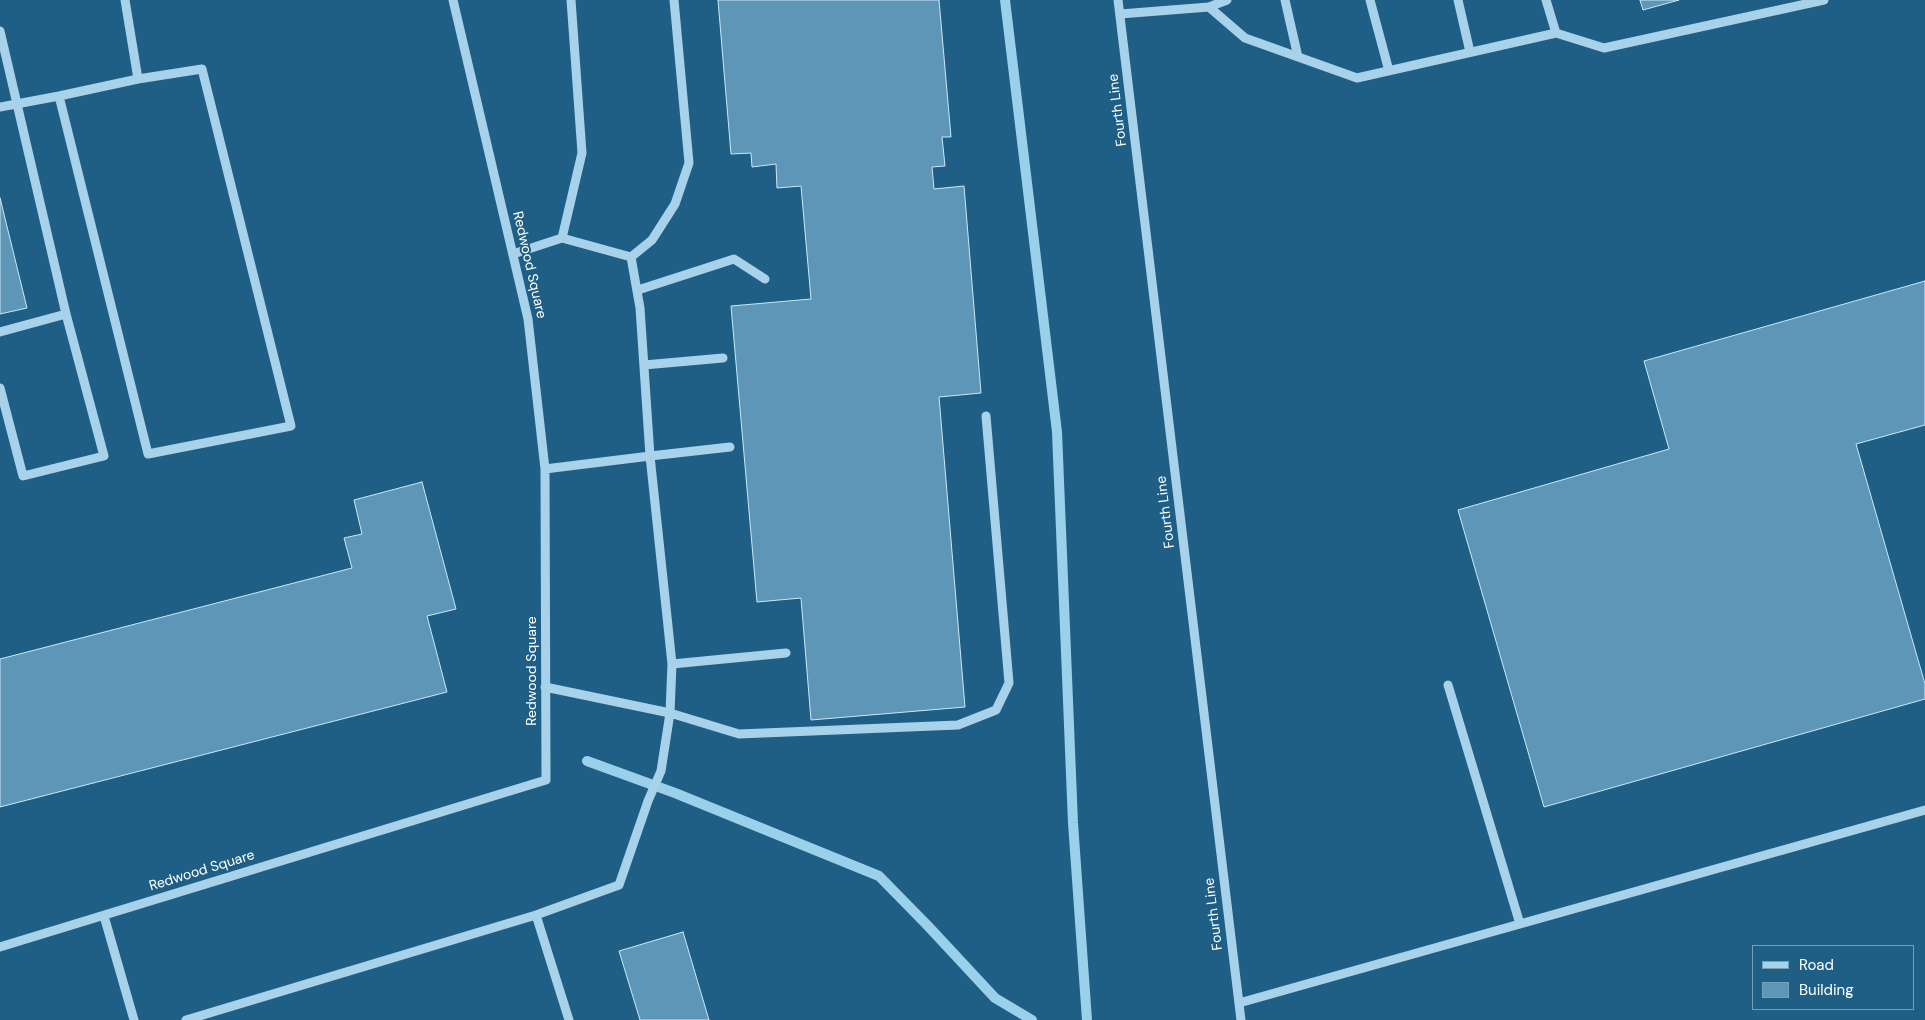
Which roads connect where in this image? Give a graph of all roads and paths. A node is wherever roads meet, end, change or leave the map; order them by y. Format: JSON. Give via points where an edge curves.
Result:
{"nodes":[{"id":1,"x":125,"y":0,"type":"edge"},
{"id":2,"x":453,"y":0,"type":"edge"},
{"id":3,"x":570,"y":0,"type":"edge"},
{"id":4,"x":674,"y":0,"type":"edge"},
{"id":5,"x":1118,"y":0,"type":"edge"},
{"id":6,"x":1227,"y":0,"type":"edge"},
{"id":7,"x":1286,"y":0,"type":"edge"},
{"id":8,"x":1370,"y":0,"type":"edge"},
{"id":9,"x":1458,"y":0,"type":"edge"},
{"id":10,"x":1546,"y":0,"type":"edge"},
{"id":11,"x":1824,"y":0,"type":"edge"},
{"id":12,"x":1209,"y":8,"type":"junction"},
{"id":13,"x":1120,"y":14,"type":"junction"},
{"id":14,"x":0,"y":31,"type":"edge"},
{"id":15,"x":1556,"y":33,"type":"junction"},
{"id":16,"x":1470,"y":52,"type":"junction"},
{"id":17,"x":1298,"y":57,"type":"junction"},
{"id":18,"x":1389,"y":71,"type":"junction"},
{"id":19,"x":138,"y":79,"type":"junction"},
{"id":20,"x":59,"y":96,"type":"junction"},
{"id":21,"x":16,"y":103,"type":"junction"},
{"id":22,"x":0,"y":107,"type":"edge"},
{"id":23,"x":562,"y":238,"type":"junction"},
{"id":24,"x":513,"y":254,"type":"junction"},
{"id":25,"x":632,"y":256,"type":"junction"},
{"id":26,"x":765,"y":279,"type":"dead end"},
{"id":27,"x":638,"y":290,"type":"junction"},
{"id":28,"x":66,"y":314,"type":"junction"},
{"id":29,"x":0,"y":332,"type":"edge"},
{"id":30,"x":723,"y":358,"type":"dead end"},
{"id":31,"x":644,"y":365,"type":"junction"},
{"id":32,"x":0,"y":388,"type":"edge"},
{"id":33,"x":986,"y":416,"type":"dead end"},
{"id":34,"x":730,"y":447,"type":"dead end"},
{"id":35,"x":650,"y":456,"type":"junction"},
{"id":36,"x":545,"y":469,"type":"junction"},
{"id":37,"x":786,"y":653,"type":"dead end"},
{"id":38,"x":672,"y":664,"type":"junction"},
{"id":39,"x":1448,"y":685,"type":"dead end"},
{"id":40,"x":546,"y":687,"type":"junction"},
{"id":41,"x":670,"y":713,"type":"junction"},
{"id":42,"x":1925,"y":810,"type":"edge"},
{"id":43,"x":536,"y":915,"type":"junction"},
{"id":44,"x":104,"y":916,"type":"junction"},
{"id":45,"x":1520,"y":924,"type":"junction"},
{"id":46,"x":0,"y":947,"type":"edge"},
{"id":47,"x":1239,"y":1004,"type":"junction"},
{"id":48,"x":134,"y":1020,"type":"edge"},
{"id":49,"x":186,"y":1020,"type":"edge"},
{"id":50,"x":568,"y":1020,"type":"edge"},
{"id":51,"x":1241,"y":1020,"type":"edge"}],
"edges":[{"from":1,"to":19,"type":"street"},
{"from":2,"to":24,"type":"street","name":"Redwood Square"},
{"from":3,"to":23,"type":"street","via":[[582,153]]},
{"from":4,"to":25,"type":"street","via":[[689,163],[675,204],[652,240]]},
{"from":5,"to":13,"type":"street","name":"Fourth Line"},
{"from":6,"to":12,"type":"street"},
{"from":7,"to":17,"type":"street"},
{"from":8,"to":18,"type":"street"},
{"from":9,"to":16,"type":"street"},
{"from":10,"to":15,"type":"street"},
{"from":11,"to":15,"type":"street","via":[[1604,48]]},
{"from":12,"to":13,"type":"street"},
{"from":12,"to":17,"type":"street","via":[[1245,38]]},
{"from":13,"to":47,"type":"street","name":"Fourth Line"},
{"from":14,"to":21,"type":"street"},
{"from":15,"to":16,"type":"street"},
{"from":16,"to":18,"type":"street"},
{"from":17,"to":18,"type":"street","via":[[1357,78]]},
{"from":19,"to":20,"type":"street"},
{"from":19,"to":20,"type":"street","via":[[202,69],[291,426],[148,454]]},
{"from":20,"to":21,"type":"street"},
{"from":21,"to":22,"type":"street"},
{"from":21,"to":28,"type":"street"},
{"from":23,"to":24,"type":"street"},
{"from":23,"to":25,"type":"street"},
{"from":24,"to":36,"type":"street","name":"Redwood Square","via":[[528,319]]},
{"from":25,"to":27,"type":"street"},
{"from":26,"to":27,"type":"street","via":[[734,259]]},
{"from":27,"to":31,"type":"street"},
{"from":28,"to":29,"type":"street"},
{"from":28,"to":32,"type":"street","via":[[104,456],[23,476]]},
{"from":30,"to":31,"type":"street"},
{"from":31,"to":35,"type":"street"},
{"from":33,"to":41,"type":"street","via":[[1009,682],[996,710],[958,726],[739,734]]},
{"from":34,"to":35,"type":"street"},
{"from":35,"to":36,"type":"street"},
{"from":35,"to":38,"type":"street"},
{"from":36,"to":40,"type":"street","name":"Redwood Square"},
{"from":37,"to":38,"type":"street"},
{"from":38,"to":41,"type":"street"},
{"from":39,"to":45,"type":"street"},
{"from":40,"to":41,"type":"street"},
{"from":40,"to":44,"type":"street","name":"Redwood Square","via":[[546,780]]},
{"from":41,"to":43,"type":"street","via":[[661,771],[619,885]]},
{"from":42,"to":45,"type":"street"},
{"from":43,"to":49,"type":"street"},
{"from":43,"to":50,"type":"street"},
{"from":44,"to":46,"type":"street","name":"Redwood Square"},
{"from":44,"to":48,"type":"street"},
{"from":45,"to":47,"type":"street"},
{"from":47,"to":51,"type":"street","name":"Fourth Line"}]}
